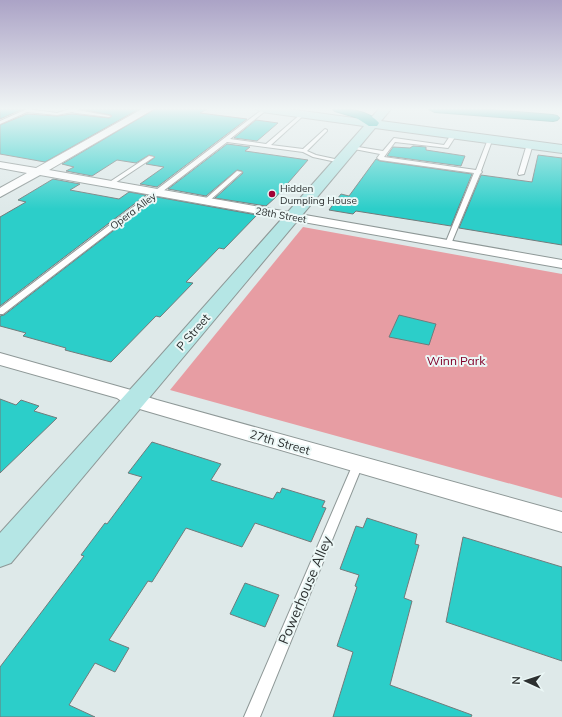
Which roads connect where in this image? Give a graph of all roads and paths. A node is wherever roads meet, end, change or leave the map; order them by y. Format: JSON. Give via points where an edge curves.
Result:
{"nodes":[{"id":1,"x":90,"y":142,"type":"edge"},
{"id":2,"x":223,"y":142,"type":"edge"},
{"id":3,"x":243,"y":142,"type":"edge"},
{"id":4,"x":271,"y":142,"type":"edge"},
{"id":5,"x":313,"y":142,"type":"edge"},
{"id":6,"x":357,"y":142,"type":"edge"},
{"id":7,"x":392,"y":142,"type":"edge"},
{"id":8,"x":412,"y":142,"type":"edge"},
{"id":9,"x":449,"y":142,"type":"edge"},
{"id":10,"x":490,"y":142,"type":"edge"},
{"id":11,"x":518,"y":142,"type":"edge"},
{"id":12,"x":530,"y":144,"type":"junction"},
{"id":13,"x":267,"y":146,"type":"junction"},
{"id":14,"x":562,"y":149,"type":"edge"},
{"id":15,"x":304,"y":151,"type":"junction"},
{"id":16,"x":384,"y":153,"type":"junction"},
{"id":17,"x":347,"y":154,"type":"junction"},
{"id":18,"x":150,"y":157,"type":"dead end"},
{"id":19,"x":0,"y":165,"type":"edge"},
{"id":20,"x":38,"y":172,"type":"junction"},
{"id":21,"x":239,"y":172,"type":"dead end"},
{"id":22,"x":479,"y":172,"type":"junction"},
{"id":23,"x":521,"y":174,"type":"dead end"},
{"id":24,"x":110,"y":184,"type":"junction"},
{"id":25,"x":157,"y":192,"type":"junction"},
{"id":26,"x":0,"y":193,"type":"edge"},
{"id":27,"x":206,"y":201,"type":"junction"},
{"id":28,"x":293,"y":217,"type":"junction"},
{"id":29,"x":448,"y":244,"type":"junction"},
{"id":30,"x":562,"y":264,"type":"edge"},
{"id":31,"x":0,"y":312,"type":"edge"},
{"id":32,"x":0,"y":359,"type":"edge"},
{"id":33,"x":134,"y":400,"type":"junction"},
{"id":34,"x":358,"y":464,"type":"junction"},
{"id":35,"x":562,"y":522,"type":"edge"},
{"id":36,"x":0,"y":554,"type":"edge"},
{"id":37,"x":252,"y":717,"type":"edge"}],
"edges":[{"from":1,"to":20,"type":"street"},
{"from":2,"to":25,"type":"lane","name":"Opera Alley"},
{"from":3,"to":13,"type":"lane"},
{"from":4,"to":13,"type":"lane"},
{"from":5,"to":15,"type":"lane"},
{"from":6,"to":17,"type":"main road","name":"P Street"},
{"from":7,"to":16,"type":"lane"},
{"from":8,"to":9,"type":"lane","via":[[446,147]]},
{"from":10,"to":22,"type":"lane"},
{"from":11,"to":12,"type":"main road"},
{"from":12,"to":14,"type":"main road"},
{"from":12,"to":23,"type":"lane"},
{"from":13,"to":15,"type":"lane"},
{"from":15,"to":17,"type":"lane","via":[[321,157]]},
{"from":16,"to":17,"type":"lane"},
{"from":16,"to":22,"type":"lane","via":[[380,158]]},
{"from":17,"to":28,"type":"main road","name":"P Street"},
{"from":18,"to":24,"type":"lane"},
{"from":19,"to":20,"type":"street","name":"28th Street"},
{"from":20,"to":24,"type":"street","name":"28th Street"},
{"from":20,"to":26,"type":"street"},
{"from":21,"to":27,"type":"lane"},
{"from":22,"to":29,"type":"lane"},
{"from":24,"to":25,"type":"street","name":"28th Street"},
{"from":25,"to":27,"type":"street","name":"28th Street"},
{"from":25,"to":31,"type":"lane","name":"Opera Alley"},
{"from":27,"to":28,"type":"street","name":"28th Street"},
{"from":28,"to":29,"type":"street","name":"28th Street"},
{"from":28,"to":33,"type":"main road","name":"P Street"},
{"from":29,"to":30,"type":"street","name":"28th Street"},
{"from":32,"to":33,"type":"street","name":"27th Street","via":[[124,394]]},
{"from":33,"to":34,"type":"street","name":"27th Street"},
{"from":33,"to":36,"type":"main road","name":"P Street"},
{"from":34,"to":35,"type":"street","name":"27th Street"},
{"from":34,"to":37,"type":"lane","name":"Powerhouse Alley"}]}
